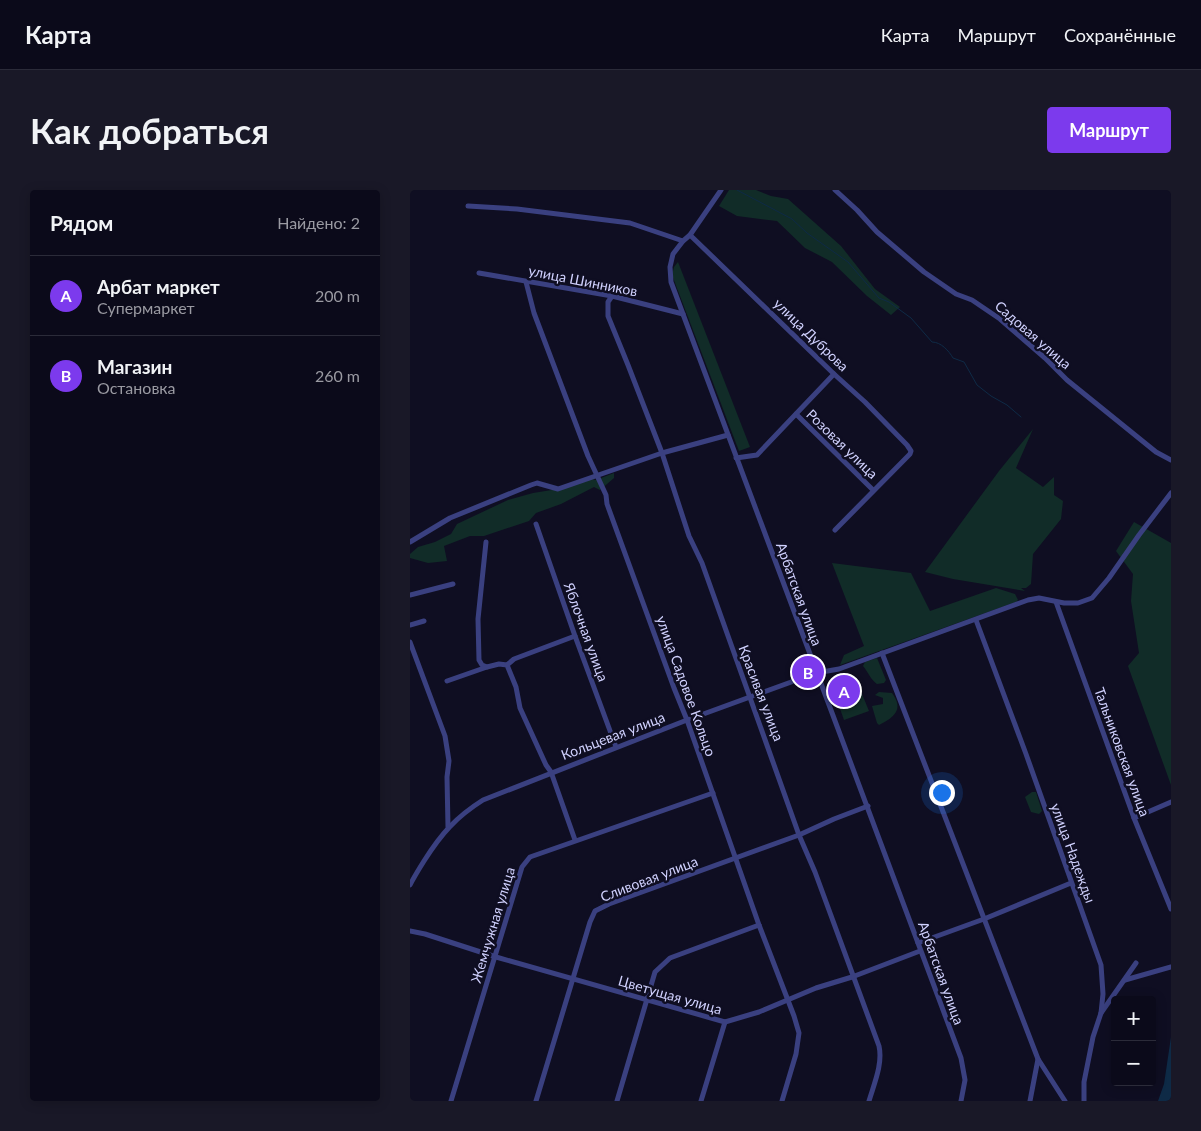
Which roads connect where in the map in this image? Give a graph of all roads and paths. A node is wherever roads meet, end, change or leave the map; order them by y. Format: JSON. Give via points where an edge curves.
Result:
{"nodes":[{"id":1,"x":721,"y":190,"type":"edge"},
{"id":2,"x":835,"y":190,"type":"edge"},
{"id":3,"x":468,"y":206,"type":"dead end"},
{"id":4,"x":690,"y":235,"type":"junction"},
{"id":5,"x":683,"y":241,"type":"junction"},
{"id":6,"x":479,"y":273,"type":"dead end"},
{"id":7,"x":526,"y":282,"type":"junction"},
{"id":8,"x":612,"y":296,"type":"junction"},
{"id":9,"x":683,"y":314,"type":"junction"},
{"id":10,"x":834,"y":374,"type":"junction"},
{"id":11,"x":796,"y":414,"type":"junction"},
{"id":12,"x":728,"y":435,"type":"junction"},
{"id":13,"x":662,"y":453,"type":"junction"},
{"id":14,"x":736,"y":458,"type":"junction"},
{"id":15,"x":1171,"y":460,"type":"edge"},
{"id":16,"x":598,"y":476,"type":"junction"},
{"id":17,"x":874,"y":490,"type":"junction"},
{"id":18,"x":1171,"y":493,"type":"edge"},
{"id":19,"x":536,"y":524,"type":"dead end"},
{"id":20,"x":835,"y":530,"type":"dead end"},
{"id":21,"x":410,"y":542,"type":"edge"},
{"id":22,"x":486,"y":542,"type":"dead end"},
{"id":23,"x":453,"y":584,"type":"dead end"},
{"id":24,"x":410,"y":595,"type":"edge"},
{"id":25,"x":1056,"y":602,"type":"junction"},
{"id":26,"x":424,"y":620,"type":"dead end"},
{"id":27,"x":976,"y":620,"type":"junction"},
{"id":28,"x":410,"y":625,"type":"edge"},
{"id":29,"x":575,"y":636,"type":"junction"},
{"id":30,"x":410,"y":642,"type":"edge"},
{"id":31,"x":882,"y":653,"type":"junction"},
{"id":32,"x":507,"y":665,"type":"junction"},
{"id":33,"x":487,"y":667,"type":"junction"},
{"id":34,"x":816,"y":673,"type":"junction"},
{"id":35,"x":447,"y":681,"type":"dead end"},
{"id":36,"x":750,"y":698,"type":"junction"},
{"id":37,"x":688,"y":720,"type":"junction"},
{"id":38,"x":616,"y":747,"type":"junction"},
{"id":39,"x":551,"y":772,"type":"junction"},
{"id":40,"x":713,"y":793,"type":"junction"},
{"id":41,"x":1171,"y":802,"type":"edge"},
{"id":42,"x":868,"y":806,"type":"junction"},
{"id":43,"x":1134,"y":818,"type":"junction"},
{"id":44,"x":448,"y":827,"type":"junction"},
{"id":45,"x":800,"y":835,"type":"junction"},
{"id":46,"x":576,"y":840,"type":"junction"},
{"id":47,"x":735,"y":858,"type":"junction"},
{"id":48,"x":1071,"y":884,"type":"junction"},
{"id":49,"x":410,"y":885,"type":"edge"},
{"id":50,"x":1171,"y":909,"type":"edge"},
{"id":51,"x":984,"y":919,"type":"junction"},
{"id":52,"x":759,"y":925,"type":"junction"},
{"id":53,"x":410,"y":931,"type":"edge"},
{"id":54,"x":918,"y":943,"type":"junction"},
{"id":55,"x":920,"y":951,"type":"junction"},
{"id":56,"x":496,"y":957,"type":"junction"},
{"id":57,"x":1136,"y":963,"type":"dead end"},
{"id":58,"x":1171,"y":967,"type":"edge"},
{"id":59,"x":852,"y":977,"type":"junction"},
{"id":60,"x":572,"y":978,"type":"junction"},
{"id":61,"x":1125,"y":980,"type":"junction"},
{"id":62,"x":646,"y":1000,"type":"junction"},
{"id":63,"x":788,"y":1000,"type":"junction"},
{"id":64,"x":1101,"y":1013,"type":"junction"},
{"id":65,"x":725,"y":1022,"type":"junction"},
{"id":66,"x":1038,"y":1059,"type":"junction"},
{"id":67,"x":451,"y":1101,"type":"edge"},
{"id":68,"x":536,"y":1101,"type":"edge"},
{"id":69,"x":617,"y":1101,"type":"edge"},
{"id":70,"x":701,"y":1101,"type":"edge"},
{"id":71,"x":782,"y":1101,"type":"edge"},
{"id":72,"x":869,"y":1101,"type":"edge"},
{"id":73,"x":961,"y":1101,"type":"edge"},
{"id":74,"x":1030,"y":1101,"type":"edge"},
{"id":75,"x":1065,"y":1101,"type":"edge"},
{"id":76,"x":1084,"y":1101,"type":"edge"}],
"edges":[{"from":1,"to":4,"type":"street","name":"Арбатская улица"},
{"from":2,"to":15,"type":"street","name":"Садовая улица","via":[[924,272],[1000,319],[1067,380],[1156,452]]},
{"from":3,"to":5,"type":"street","via":[[630,223]]},
{"from":4,"to":5,"type":"street","name":"Арбатская улица"},
{"from":4,"to":10,"type":"street","name":"улица Дуброва"},
{"from":5,"to":9,"type":"street","name":"Арбатская улица","via":[[673,254],[670,267],[671,282]]},
{"from":6,"to":7,"type":"street","name":"улица Шинников"},
{"from":7,"to":8,"type":"street","name":"улица Шинников"},
{"from":7,"to":16,"type":"street","name":"улица Садовое Кольцо","via":[[534,312]]},
{"from":8,"to":9,"type":"street","name":"улица Шинников"},
{"from":8,"to":13,"type":"street","name":"Красивая улица","via":[[608,302],[608,316]]},
{"from":9,"to":12,"type":"street","name":"Арбатская улица"},
{"from":10,"to":11,"type":"street"},
{"from":10,"to":17,"type":"street","name":"улица Дуброва","via":[[911,451]]},
{"from":11,"to":14,"type":"street","via":[[757,455]]},
{"from":11,"to":17,"type":"street","name":"Розовая улица"},
{"from":12,"to":13,"type":"street"},
{"from":12,"to":14,"type":"street","name":"Арбатская улица"},
{"from":13,"to":16,"type":"street"},
{"from":13,"to":36,"type":"street","name":"Красивая улица","via":[[689,536],[702,563]]},
{"from":14,"to":34,"type":"street","name":"Арбатская улица"},
{"from":16,"to":21,"type":"street","via":[[558,489],[538,483],[531,485],[450,518]]},
{"from":16,"to":37,"type":"street","name":"улица Садовое Кольцо"},
{"from":17,"to":20,"type":"street"},
{"from":18,"to":25,"type":"street","name":"Кольцевая улица","via":[[1092,598],[1078,603]]},
{"from":19,"to":29,"type":"street","name":"Яблочная улица"},
{"from":22,"to":33,"type":"street","via":[[478,650],[479,660]]},
{"from":23,"to":24,"type":"street"},
{"from":25,"to":27,"type":"street","name":"Кольцевая улица","via":[[1039,598],[1028,600]]},
{"from":25,"to":43,"type":"street","name":"Тальниковская улица"},
{"from":26,"to":28,"type":"street"},
{"from":27,"to":31,"type":"street","name":"Кольцевая улица"},
{"from":27,"to":48,"type":"street","name":"улица Надежды"},
{"from":29,"to":32,"type":"street","via":[[514,659]]},
{"from":29,"to":38,"type":"street","name":"Яблочная улица"},
{"from":30,"to":44,"type":"street","via":[[447,747]]},
{"from":31,"to":34,"type":"street","name":"Кольцевая улица"},
{"from":31,"to":51,"type":"street"},
{"from":32,"to":33,"type":"street"},
{"from":32,"to":39,"type":"street","via":[[520,708]]},
{"from":33,"to":35,"type":"street"},
{"from":34,"to":36,"type":"street","name":"Кольцевая улица"},
{"from":34,"to":42,"type":"street","name":"Арбатская улица"},
{"from":36,"to":37,"type":"street","name":"Кольцевая улица"},
{"from":36,"to":45,"type":"street","name":"Красивая улица"},
{"from":37,"to":38,"type":"street","name":"Кольцевая улица"},
{"from":37,"to":40,"type":"street","name":"улица Садовое Кольцо"},
{"from":38,"to":39,"type":"street","name":"Кольцевая улица"},
{"from":39,"to":44,"type":"street","name":"Кольцевая улица","via":[[483,800]]},
{"from":39,"to":46,"type":"street"},
{"from":40,"to":46,"type":"street","name":"Жемчужная улица"},
{"from":40,"to":47,"type":"street","name":"улица Садовое Кольцо"},
{"from":41,"to":43,"type":"street"},
{"from":42,"to":45,"type":"street","name":"Сливовая улица"},
{"from":42,"to":54,"type":"street","name":"Арбатская улица"},
{"from":43,"to":50,"type":"street","name":"Тальниковская улица"},
{"from":44,"to":49,"type":"street","name":"Кольцевая улица"},
{"from":45,"to":47,"type":"street","name":"Сливовая улица"},
{"from":45,"to":59,"type":"street","name":"Красивая улица"},
{"from":46,"to":56,"type":"street","name":"Жемчужная улица","via":[[525,862]]},
{"from":47,"to":52,"type":"street","name":"улица Садовое Кольцо"},
{"from":47,"to":60,"type":"street","name":"Сливовая улица","via":[[596,911]]},
{"from":48,"to":51,"type":"street"},
{"from":48,"to":64,"type":"street","name":"улица Надежды","via":[[1101,965]]},
{"from":51,"to":54,"type":"street"},
{"from":51,"to":66,"type":"street"},
{"from":52,"to":62,"type":"street","via":[[670,958],[655,972]]},
{"from":52,"to":63,"type":"street","name":"улица Садовое Кольцо"},
{"from":53,"to":56,"type":"street","name":"Цветущая улица"},
{"from":54,"to":55,"type":"street","name":"Арбатская улица"},
{"from":55,"to":59,"type":"street","name":"Цветущая улица"},
{"from":55,"to":73,"type":"street","name":"Арбатская улица","via":[[961,1058],[965,1080]]},
{"from":56,"to":60,"type":"street","name":"Цветущая улица"},
{"from":56,"to":67,"type":"street","name":"Жемчужная улица"},
{"from":57,"to":61,"type":"street"},
{"from":58,"to":61,"type":"street"},
{"from":59,"to":63,"type":"street","name":"Цветущая улица"},
{"from":59,"to":72,"type":"street","name":"Красивая улица","via":[[881,1055]]},
{"from":60,"to":62,"type":"street","name":"Цветущая улица"},
{"from":60,"to":68,"type":"street","name":"Сливовая улица"},
{"from":61,"to":64,"type":"street"},
{"from":62,"to":65,"type":"street","name":"Цветущая улица"},
{"from":62,"to":69,"type":"street"},
{"from":63,"to":65,"type":"street","name":"Цветущая улица"},
{"from":63,"to":71,"type":"street","name":"улица Садовое Кольцо","via":[[799,1033]]},
{"from":64,"to":76,"type":"street","name":"улица Надежды","via":[[1084,1082]]},
{"from":65,"to":70,"type":"street"},
{"from":66,"to":74,"type":"street"},
{"from":66,"to":75,"type":"street"}]}
